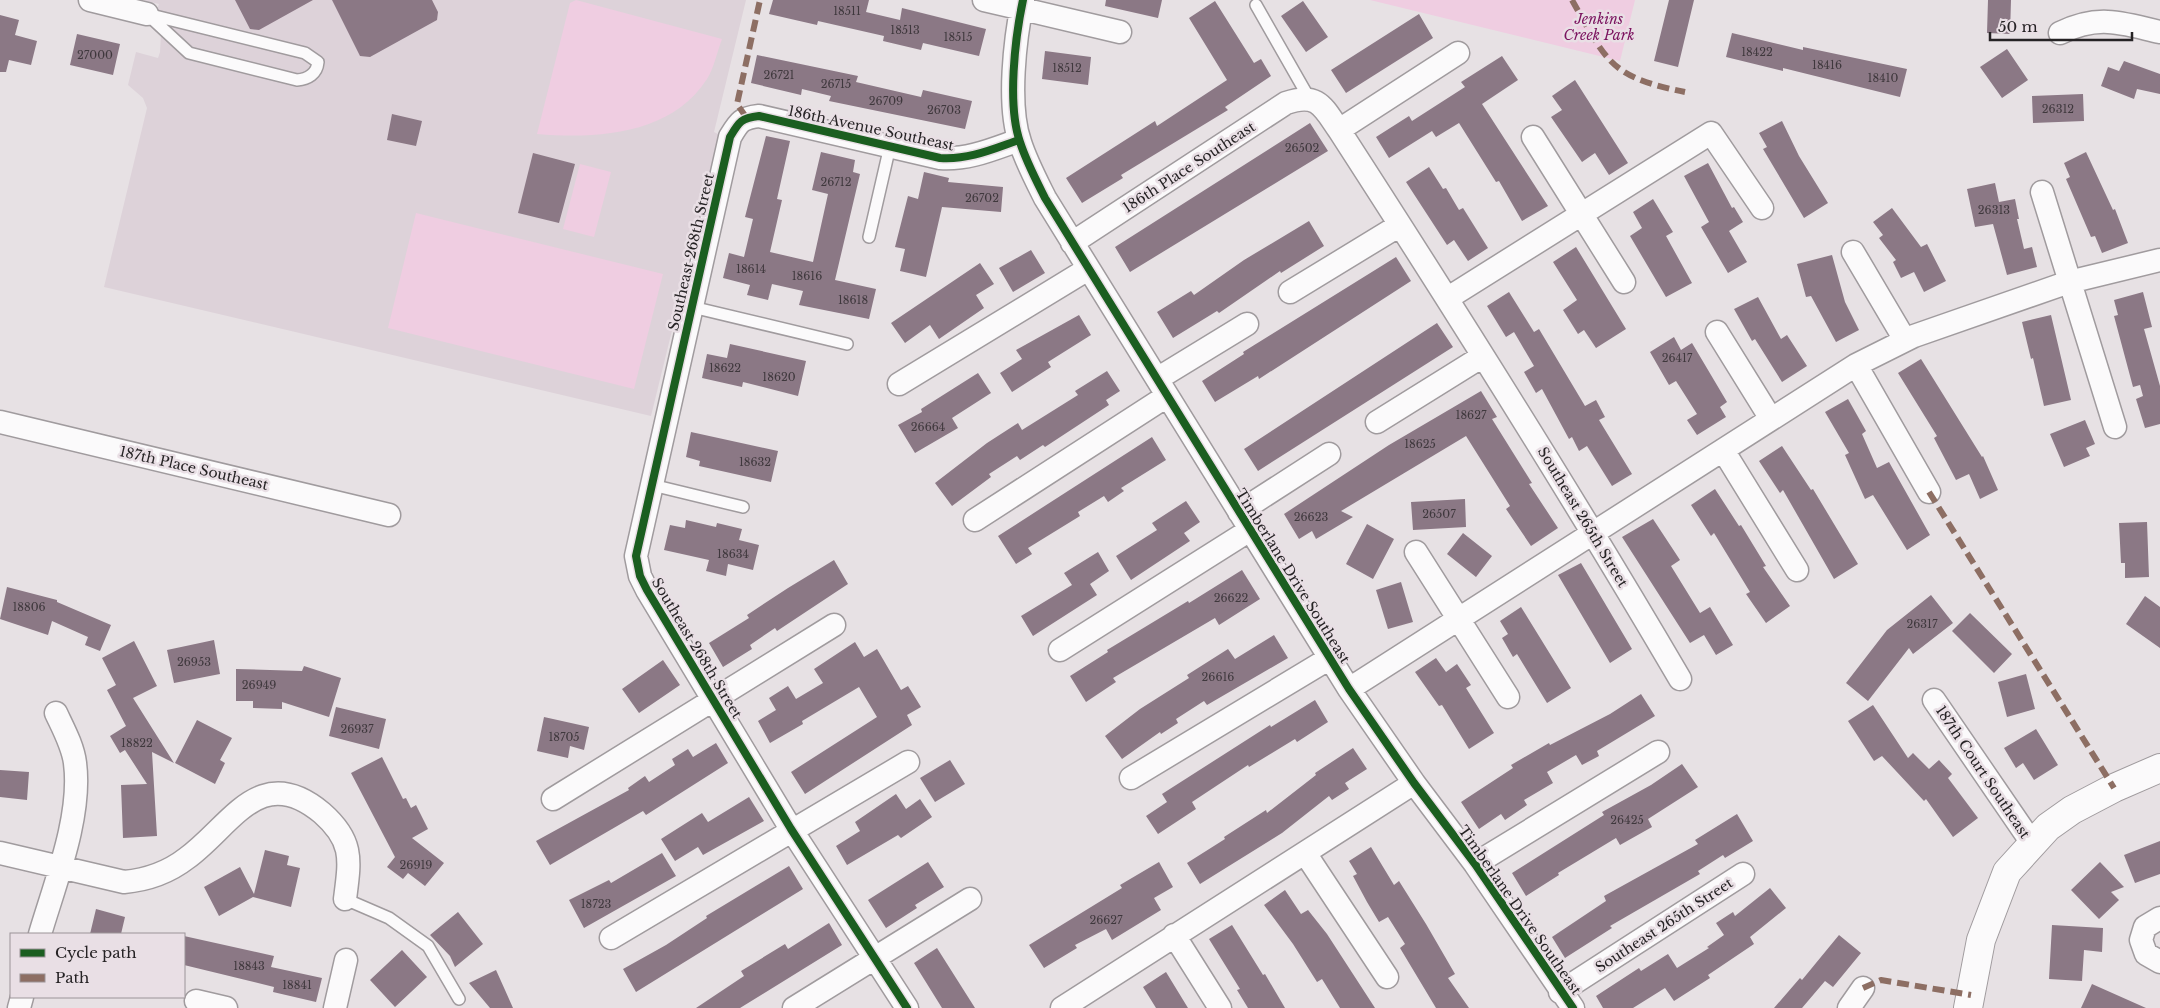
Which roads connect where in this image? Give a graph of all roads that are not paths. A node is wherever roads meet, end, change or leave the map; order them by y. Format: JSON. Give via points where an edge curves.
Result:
{"nodes":[{"id":1,"x":90,"y":0,"type":"edge"},
{"id":2,"x":984,"y":0,"type":"edge"},
{"id":3,"x":1022,"y":4,"type":"edge"},
{"id":4,"x":1256,"y":5,"type":"dead end"},
{"id":5,"x":147,"y":14,"type":"junction"},
{"id":6,"x":1120,"y":32,"type":"dead end"},
{"id":7,"x":2160,"y":32,"type":"edge"},
{"id":8,"x":2060,"y":33,"type":"dead end"},
{"id":9,"x":1458,"y":54,"type":"dead end"},
{"id":10,"x":1309,"y":98,"type":"junction"},
{"id":11,"x":746,"y":117,"type":"joint"},
{"id":12,"x":1339,"y":130,"type":"junction"},
{"id":13,"x":1533,"y":137,"type":"dead end"},
{"id":14,"x":1019,"y":140,"type":"junction"},
{"id":15,"x":890,"y":146,"type":"junction"},
{"id":16,"x":2042,"y":192,"type":"dead end"},
{"id":17,"x":1762,"y":208,"type":"dead end"},
{"id":18,"x":1582,"y":214,"type":"junction"},
{"id":19,"x":1400,"y":225,"type":"junction"},
{"id":20,"x":869,"y":237,"type":"dead end"},
{"id":21,"x":1072,"y":243,"type":"junction"},
{"id":22,"x":1853,"y":252,"type":"dead end"},
{"id":23,"x":2160,"y":260,"type":"edge"},
{"id":24,"x":1088,"y":270,"type":"junction"},
{"id":25,"x":1624,"y":282,"type":"dead end"},
{"id":26,"x":2070,"y":282,"type":"junction"},
{"id":27,"x":1290,"y":292,"type":"dead end"},
{"id":28,"x":1448,"y":298,"type":"junction"},
{"id":29,"x":692,"y":307,"type":"junction"},
{"id":30,"x":1247,"y":324,"type":"dead end"},
{"id":31,"x":1716,"y":332,"type":"dead end"},
{"id":32,"x":1905,"y":340,"type":"junction"},
{"id":33,"x":847,"y":344,"type":"dead end"},
{"id":34,"x":1483,"y":356,"type":"junction"},
{"id":35,"x":1856,"y":365,"type":"junction"},
{"id":36,"x":899,"y":384,"type":"dead end"},
{"id":37,"x":1162,"y":388,"type":"junction"},
{"id":38,"x":1771,"y":419,"type":"junction"},
{"id":39,"x":0,"y":422,"type":"edge"},
{"id":40,"x":1377,"y":422,"type":"dead end"},
{"id":41,"x":2115,"y":427,"type":"dead end"},
{"id":42,"x":1722,"y":450,"type":"junction"},
{"id":43,"x":1329,"y":454,"type":"dead end"},
{"id":44,"x":652,"y":484,"type":"junction"},
{"id":45,"x":1928,"y":492,"type":"dead end"},
{"id":46,"x":743,"y":507,"type":"dead end"},
{"id":47,"x":389,"y":515,"type":"dead end"},
{"id":48,"x":975,"y":520,"type":"dead end"},
{"id":49,"x":1244,"y":521,"type":"junction"},
{"id":50,"x":1594,"y":532,"type":"junction"},
{"id":51,"x":1416,"y":552,"type":"dead end"},
{"id":52,"x":1797,"y":570,"type":"dead end"},
{"id":53,"x":1458,"y":619,"type":"junction"},
{"id":54,"x":834,"y":625,"type":"dead end"},
{"id":55,"x":1060,"y":650,"type":"dead end"},
{"id":56,"x":1330,"y":658,"type":"junction"},
{"id":57,"x":1680,"y":679,"type":"dead end"},
{"id":58,"x":1349,"y":688,"type":"junction"},
{"id":59,"x":1508,"y":697,"type":"dead end"},
{"id":60,"x":714,"y":699,"type":"junction"},
{"id":61,"x":1934,"y":700,"type":"dead end"},
{"id":62,"x":56,"y":713,"type":"dead end"},
{"id":63,"x":1658,"y":752,"type":"dead end"},
{"id":64,"x":908,"y":762,"type":"dead end"},
{"id":65,"x":2160,"y":768,"type":"edge"},
{"id":66,"x":1130,"y":778,"type":"dead end"},
{"id":67,"x":1414,"y":783,"type":"junction"},
{"id":68,"x":553,"y":799,"type":"dead end"},
{"id":69,"x":791,"y":829,"type":"junction"},
{"id":70,"x":2032,"y":843,"type":"junction"},
{"id":71,"x":0,"y":853,"type":"edge"},
{"id":72,"x":1305,"y":853,"type":"junction"},
{"id":73,"x":1475,"y":864,"type":"junction"},
{"id":74,"x":60,"y":867,"type":"junction"},
{"id":75,"x":1743,"y":874,"type":"dead end"},
{"id":76,"x":344,"y":899,"type":"joint"},
{"id":77,"x":970,"y":899,"type":"dead end"},
{"id":78,"x":2160,"y":918,"type":"edge"},
{"id":79,"x":40,"y":933,"type":"edge"},
{"id":80,"x":1174,"y":936,"type":"junction"},
{"id":81,"x":611,"y":938,"type":"dead end"},
{"id":82,"x":875,"y":958,"type":"junction"},
{"id":83,"x":346,"y":960,"type":"dead end"},
{"id":84,"x":2160,"y":962,"type":"edge"},
{"id":85,"x":1387,"y":977,"type":"dead end"},
{"id":86,"x":1863,"y":988,"type":"dead end"},
{"id":87,"x":459,"y":999,"type":"dead end"},
{"id":88,"x":1567,"y":1000,"type":"edge"},
{"id":89,"x":196,"y":1001,"type":"dead end"},
{"id":90,"x":226,"y":1008,"type":"edge"},
{"id":91,"x":335,"y":1008,"type":"edge"},
{"id":92,"x":794,"y":1008,"type":"edge"},
{"id":93,"x":907,"y":1008,"type":"edge"},
{"id":94,"x":1062,"y":1008,"type":"edge"},
{"id":95,"x":1220,"y":1008,"type":"edge"},
{"id":96,"x":1849,"y":1008,"type":"edge"},
{"id":97,"x":1968,"y":1008,"type":"edge"}],
"edges":[{"from":1,"to":5,"type":"street"},
{"from":2,"to":3,"type":"street"},
{"from":3,"to":6,"type":"street"},
{"from":3,"to":14,"type":"street","name":"Timberlane Drive Southeast","via":[[1014,80]]},
{"from":4,"to":10,"type":"lane"},
{"from":5,"to":5,"type":"lane","via":[[188,53],[297,80],[305,79],[318,68],[318,62],[305,53]]},
{"from":7,"to":8,"type":"street","via":[[2100,20]]},
{"from":9,"to":12,"type":"street"},
{"from":10,"to":12,"type":"street","name":"Southeast 265th Street","via":[[1321,104]]},
{"from":10,"to":21,"type":"street","name":"186th Place Southeast","via":[[1286,103]]},
{"from":11,"to":15,"type":"street","name":"186th Avenue Southeast","via":[[759,116]]},
{"from":11,"to":29,"type":"street","name":"Southeast 268th Street","via":[[730,137]]},
{"from":12,"to":19,"type":"street","name":"Southeast 265th Street"},
{"from":13,"to":18,"type":"street"},
{"from":14,"to":15,"type":"street","name":"186th Avenue Southeast","via":[[957,159]]},
{"from":14,"to":21,"type":"street","name":"Timberlane Drive Southeast","via":[[1032,172]]},
{"from":15,"to":20,"type":"lane"},
{"from":16,"to":26,"type":"street"},
{"from":17,"to":18,"type":"street","via":[[1711,133]]},
{"from":18,"to":25,"type":"street"},
{"from":18,"to":28,"type":"street"},
{"from":19,"to":27,"type":"street"},
{"from":19,"to":28,"type":"street","name":"Southeast 265th Street"},
{"from":21,"to":24,"type":"street","name":"Timberlane Drive Southeast"},
{"from":22,"to":32,"type":"street"},
{"from":23,"to":26,"type":"street"},
{"from":24,"to":36,"type":"street"},
{"from":24,"to":37,"type":"street","name":"Timberlane Drive Southeast"},
{"from":26,"to":32,"type":"street"},
{"from":26,"to":41,"type":"street"},
{"from":28,"to":34,"type":"street","name":"Southeast 265th Street"},
{"from":29,"to":33,"type":"lane"},
{"from":29,"to":44,"type":"street","name":"Southeast 268th Street"},
{"from":30,"to":37,"type":"street"},
{"from":31,"to":38,"type":"street"},
{"from":32,"to":35,"type":"street"},
{"from":34,"to":40,"type":"street"},
{"from":34,"to":50,"type":"street","name":"Southeast 265th Street"},
{"from":35,"to":38,"type":"street"},
{"from":35,"to":45,"type":"street"},
{"from":37,"to":48,"type":"street"},
{"from":37,"to":49,"type":"street","name":"Timberlane Drive Southeast"},
{"from":38,"to":42,"type":"street"},
{"from":39,"to":47,"type":"street","name":"187th Place Southeast"},
{"from":42,"to":50,"type":"street"},
{"from":42,"to":52,"type":"street"},
{"from":43,"to":49,"type":"street","name":"Timberlane Drive Southeast"},
{"from":44,"to":46,"type":"lane"},
{"from":44,"to":60,"type":"street","name":"Southeast 268th Street","via":[[636,556],[640,576]]},
{"from":49,"to":55,"type":"street","name":"Timberlane Drive Southeast"},
{"from":49,"to":56,"type":"street","name":"Timberlane Drive Southeast"},
{"from":50,"to":53,"type":"street"},
{"from":50,"to":57,"type":"street","name":"Southeast 265th Street"},
{"from":51,"to":53,"type":"street"},
{"from":53,"to":58,"type":"street"},
{"from":53,"to":59,"type":"street"},
{"from":54,"to":60,"type":"street","name":"Southeast 268th Street"},
{"from":56,"to":58,"type":"street","name":"Timberlane Drive Southeast"},
{"from":56,"to":66,"type":"street","name":"Timberlane Drive Southeast"},
{"from":58,"to":67,"type":"street","name":"Timberlane Drive Southeast"},
{"from":60,"to":68,"type":"street","name":"Southeast 268th Street"},
{"from":60,"to":69,"type":"street","name":"Southeast 268th Street"},
{"from":61,"to":70,"type":"street","name":"187th Court Southeast"},
{"from":62,"to":74,"type":"street","via":[[75,762],[72,819]]},
{"from":63,"to":73,"type":"street","name":"Timberlane Drive Southeast"},
{"from":64,"to":69,"type":"street"},
{"from":65,"to":70,"type":"street","via":[[2072,810]]},
{"from":67,"to":72,"type":"street"},
{"from":67,"to":73,"type":"street","name":"Timberlane Drive Southeast"},
{"from":69,"to":81,"type":"street"},
{"from":69,"to":82,"type":"street","name":"Southeast 268th Street"},
{"from":70,"to":97,"type":"street","via":[[2007,872],[1996,898],[1981,940]]},
{"from":71,"to":74,"type":"street"},
{"from":72,"to":80,"type":"street"},
{"from":72,"to":85,"type":"street"},
{"from":73,"to":88,"type":"street","name":"Timberlane Drive Southeast"},
{"from":74,"to":76,"type":"street","via":[[124,882],[138,881],[187,858],[228,818],[255,800],[271,794],[288,793],[308,803],[338,829],[349,852]]},
{"from":74,"to":79,"type":"street"},
{"from":75,"to":88,"type":"street","name":"Southeast 265th Street"},
{"from":76,"to":87,"type":"lane","via":[[389,918],[428,946]]},
{"from":77,"to":82,"type":"street"},
{"from":78,"to":84,"type":"street","via":[[2145,927],[2141,940],[2146,954]]},
{"from":80,"to":94,"type":"street"},
{"from":80,"to":95,"type":"street"},
{"from":82,"to":92,"type":"street"},
{"from":82,"to":93,"type":"street","name":"Southeast 268th Street"},
{"from":83,"to":91,"type":"street"},
{"from":86,"to":96,"type":"street"},
{"from":89,"to":90,"type":"street"}]}
